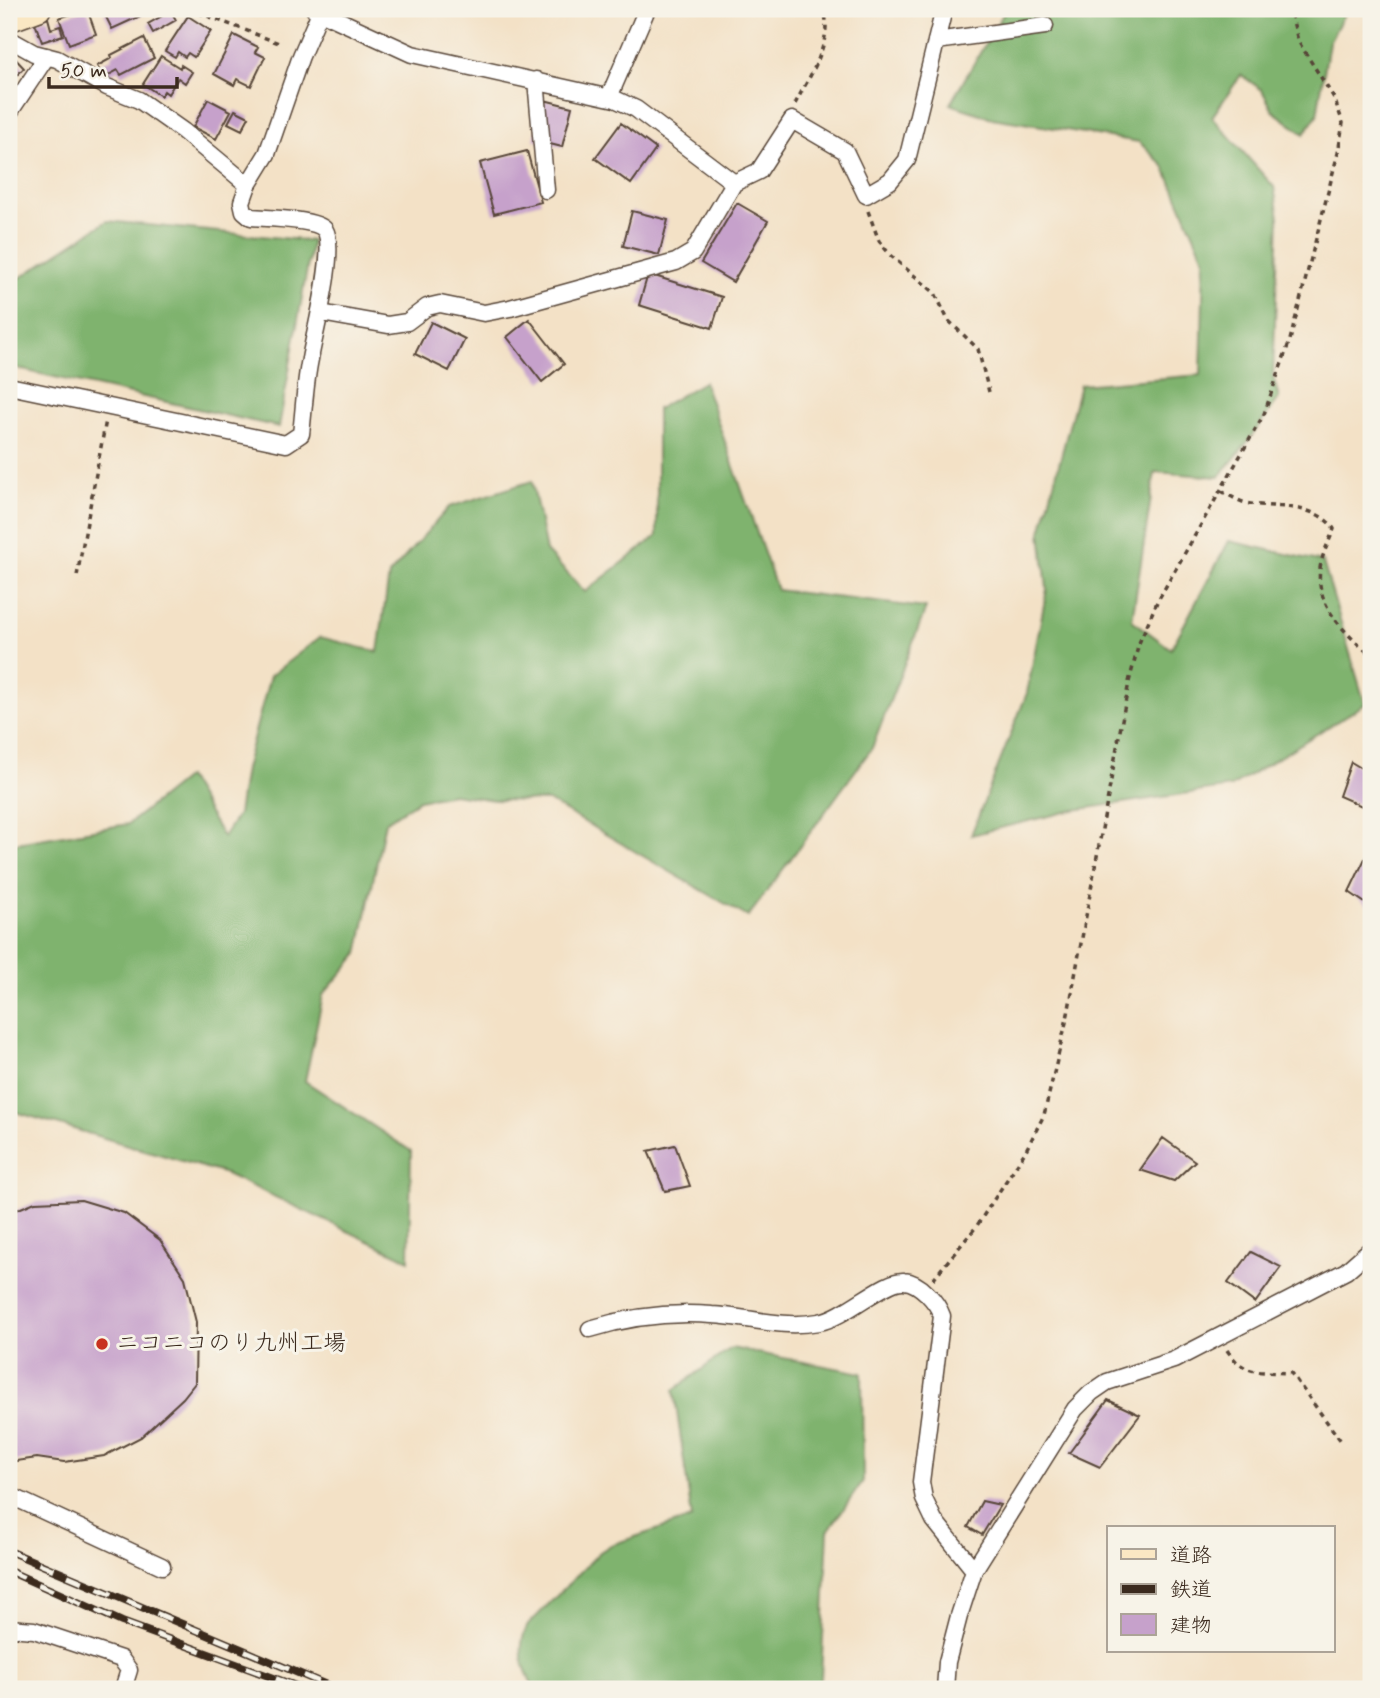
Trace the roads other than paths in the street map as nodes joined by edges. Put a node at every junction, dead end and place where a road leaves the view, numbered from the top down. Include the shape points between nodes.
1 (39, 9) edge
2 (647, 9) edge
3 (944, 9) edge
4 (317, 10) edge
5 (9, 20) edge
6 (1045, 26) dead end
7 (9, 39) edge
8 (936, 41) junction
9 (47, 56) junction
10 (536, 80) junction
11 (609, 97) junction
12 (9, 113) edge
13 (734, 183) junction
14 (248, 185) junction
15 (545, 190) dead end
16 (321, 313) junction
17 (9, 386) edge
18 (1371, 1249) edge
19 (590, 1329) dead end
20 (9, 1495) edge
21 (162, 1566) dead end
22 (974, 1570) junction
23 (9, 1628) edge
24 (123, 1689) edge
25 (945, 1689) edge

1 - 5 street
2 - 11 street
3 - 8 street
4 - 10 street via 412,54
4 - 14 street via 267,154
6 - 8 street
7 - 9 street
8 - 13 street via 907,160 890,181 866,195 845,152 792,120 759,171
9 - 12 street
9 - 14 street via 139,100
10 - 11 street
10 - 15 street
11 - 13 street via 636,109
13 - 16 street via 693,252 676,262 484,313 440,304 427,307 407,322 388,325
14 - 16 street via 242,202 251,217 316,223 325,230 328,244
16 - 17 street via 309,359 301,434 286,444
18 - 22 street via 1346,1271 1174,1360 1107,1382 1091,1392 1068,1420
19 - 22 street via 657,1316 711,1315 779,1325 822,1322 896,1281 908,1281 938,1306 942,1316 923,1456 924,1499 934,1520
20 - 21 street
22 - 25 street via 950,1651
23 - 24 street via 34,1630 121,1659 129,1670

